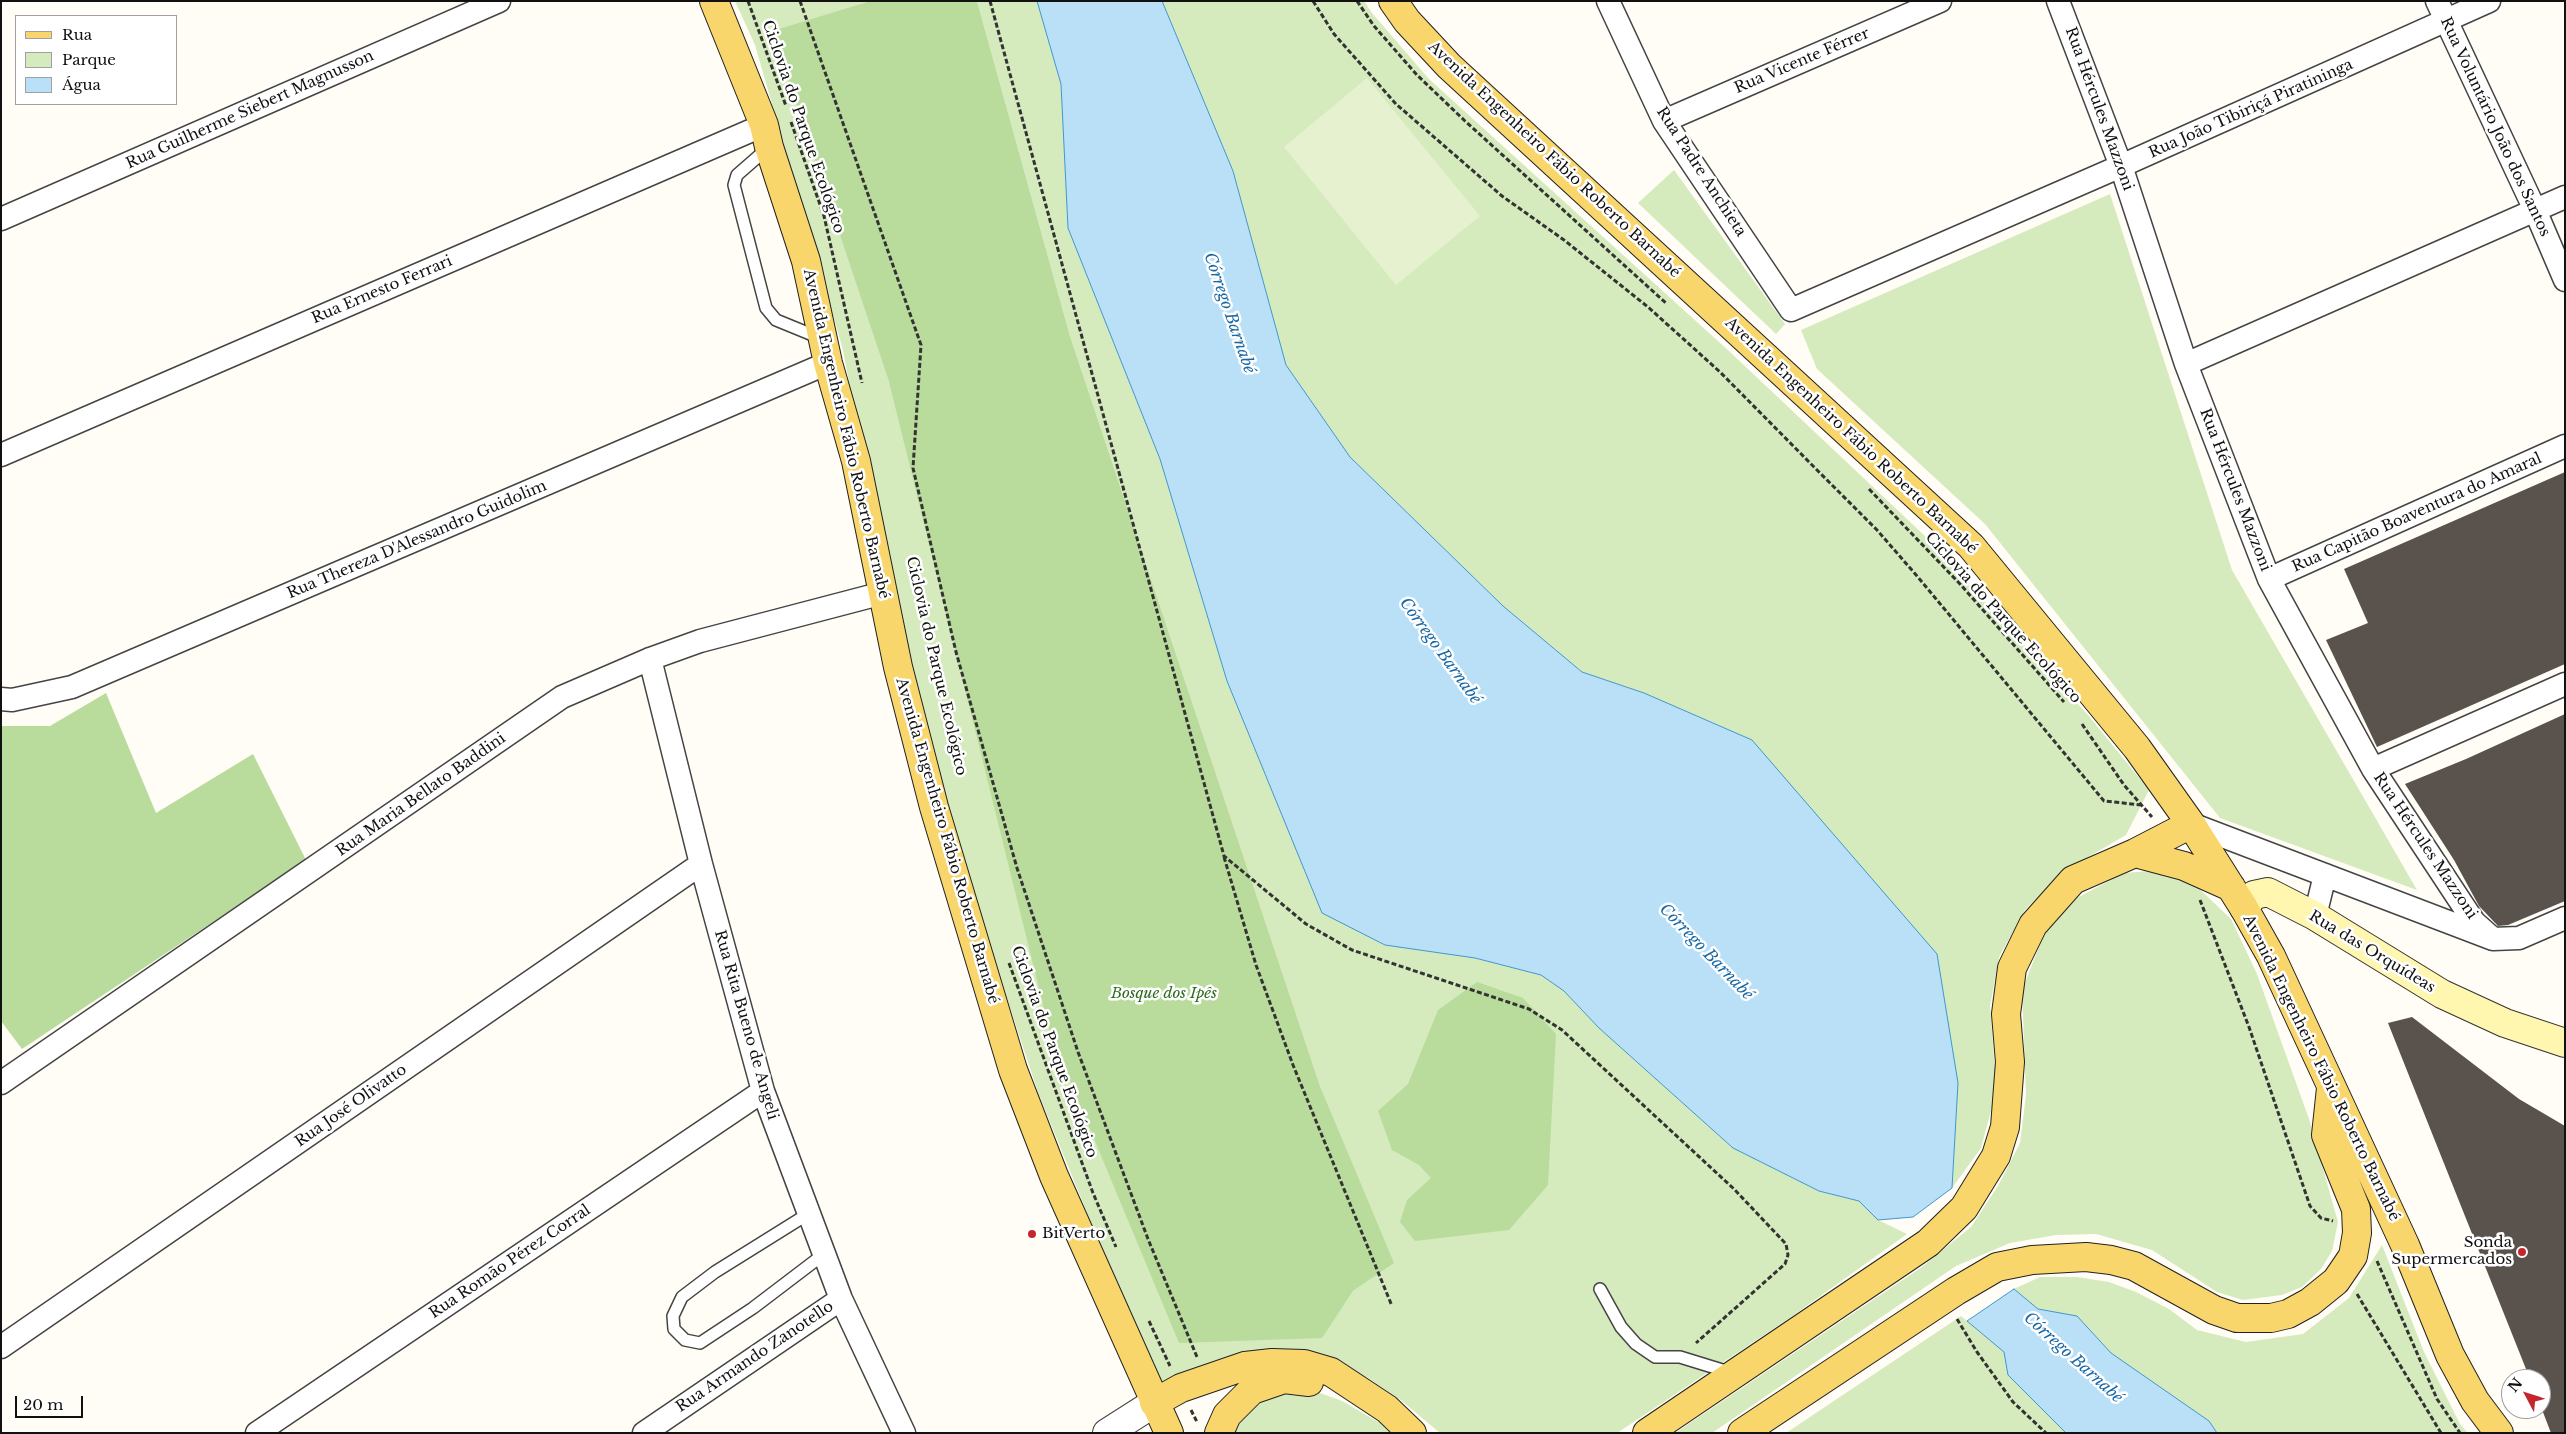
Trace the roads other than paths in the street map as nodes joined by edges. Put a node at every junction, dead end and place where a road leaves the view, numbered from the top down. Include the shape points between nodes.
1 (499, 1) edge
2 (714, 1) edge
3 (1393, 1) edge
4 (1608, 1) edge
5 (1940, 1) edge
6 (2058, 1) edge
7 (2489, 1) edge
8 (2441, 11) edge
9 (1664, 121) junction
10 (766, 136) junction
11 (2121, 166) junction
12 (2565, 197) edge
13 (2535, 210) junction
14 (1, 219) edge
15 (2565, 280) edge
16 (1791, 310) joint
17 (826, 351) junction
18 (2186, 364) junction
19 (2565, 446) edge
20 (1, 455) edge
21 (2269, 579) junction
22 (883, 593) junction
23 (650, 659) junction
24 (2565, 684) edge
25 (1, 698) edge
26 (2373, 769) junction
27 (2191, 824) junction
28 (2135, 853) junction
29 (701, 864) junction
30 (2325, 875) junction
31 (2238, 897) junction
32 (2315, 916) junction
33 (2565, 918) edge
34 (2493, 938) junction
35 (2565, 1043) edge
36 (1, 1083) edge
37 (2331, 1088) junction
38 (763, 1091) junction
39 (808, 1214) junction
40 (824, 1254) junction
41 (1600, 1289) dead end
42 (841, 1299) junction
43 (1, 1347) edge
44 (1736, 1374) junction
45 (1358, 1390) junction
46 (1154, 1403) junction
47 (257, 1433) edge
48 (644, 1433) edge
49 (904, 1433) edge
50 (1107, 1433) edge
51 (1169, 1433) edge
52 (1220, 1433) edge
53 (1412, 1433) edge
54 (1647, 1433) edge
55 (1742, 1433) edge
56 (2499, 1433) edge

1 - 14 street, Rua Guilherme Siebert Magnusson
2 - 10 main road, Avenida Engenheiro Fábio Roberto Barnabé
3 - 27 main road, Avenida Engenheiro Fábio Roberto Barnabé via 1449,66 1972,546 2137,748
4 - 9 street, Rua Padre Anchieta
5 - 9 street, Rua Vicente Férrer
6 - 11 street, Rua Hércules Mazzoni
7 - 8 street, Rua João Tibiriçá Piratininga
8 - 11 street, Rua João Tibiriçá Piratininga
8 - 13 street, Rua Voluntário João dos Santos
9 - 16 street, Rua Padre Anchieta
10 - 17 main road, Avenida Engenheiro Fábio Roberto Barnabé via 806,261
10 - 17 lane via 737,175 734,185 766,308 776,320
10 - 20 street, Rua Ernesto Ferrari
11 - 16 street, Rua João Tibiriçá Piratininga
11 - 18 street, Rua Hércules Mazzoni
12 - 13 street
13 - 15 street, Rua Voluntário João dos Santos
13 - 18 street
17 - 22 main road, Avenida Engenheiro Fábio Roberto Barnabé via 856,461
17 - 25 street, Rua Thereza D'Alessandro Guidolim via 72,687 12,700
18 - 21 street, Rua Hércules Mazzoni
19 - 21 street, Rua Capitão Boaventura do Amaral
21 - 26 street, Rua Hércules Mazzoni
22 - 23 street, Rua Maria Bellato Baddini via 700,641
22 - 46 main road, Avenida Engenheiro Fábio Roberto Barnabé via 898,667 934,806 1012,1070 1054,1176
23 - 29 street, Rua Rita Bueno de Angeli
23 - 36 street, Rua Maria Bellato Baddini via 562,697
24 - 26 street
26 - 34 street, Rua Hércules Mazzoni via 2474,922
27 - 28 main road
27 - 30 street
27 - 31 main road, Avenida Engenheiro Fábio Roberto Barnabé
28 - 31 main road via 2184,866
28 - 44 main road via 2073,880 2033,926 2012,968 2006,1014 2010,1062 2006,1127 1996,1156 1964,1208 1928,1243
29 - 38 street, Rua Rita Bueno de Angeli
29 - 43 street, Rua José Olivatto
30 - 32 street
30 - 34 street
31 - 32 main road, Rua das Orquídeas via 2268,892
31 - 37 main road, Avenida Engenheiro Fábio Roberto Barnabé via 2271,956
32 - 35 main road, Rua das Orquídeas via 2442,994 2504,1023
33 - 34 street via 2519,938
37 - 55 main road via 2326,1135 2356,1209 2357,1233 2347,1265 2336,1281 2310,1302 2288,1314 2270,1318 2237,1318 2214,1310 2134,1266 2111,1260 2060,1258 2014,1264 1997,1268 1956,1291
37 - 56 main road, Avenida Engenheiro Fábio Roberto Barnabé via 2405,1245 2450,1355 2475,1401
38 - 39 street, Rua Rita Bueno de Angeli
38 - 47 street, Rua Romão Pérez Corral
39 - 40 street, Rua Rita Bueno de Angeli
39 - 40 lane via 715,1272 682,1297 673,1316 674,1329 685,1340 700,1343
40 - 42 street, Rua Rita Bueno de Angeli
41 - 44 lane via 1621,1327 1636,1344 1655,1356 1680,1357
42 - 48 street, Rua Armando Zanotello
42 - 49 street, Rua Rita Bueno de Angeli
44 - 54 main road
45 - 46 main road via 1331,1372 1304,1364 1272,1363 1176,1379
45 - 52 main road via 1284,1379 1264,1384 1252,1390 1227,1415
45 - 53 main road via 1388,1409
46 - 50 street
46 - 51 main road, Avenida Engenheiro Fábio Roberto Barnabé

